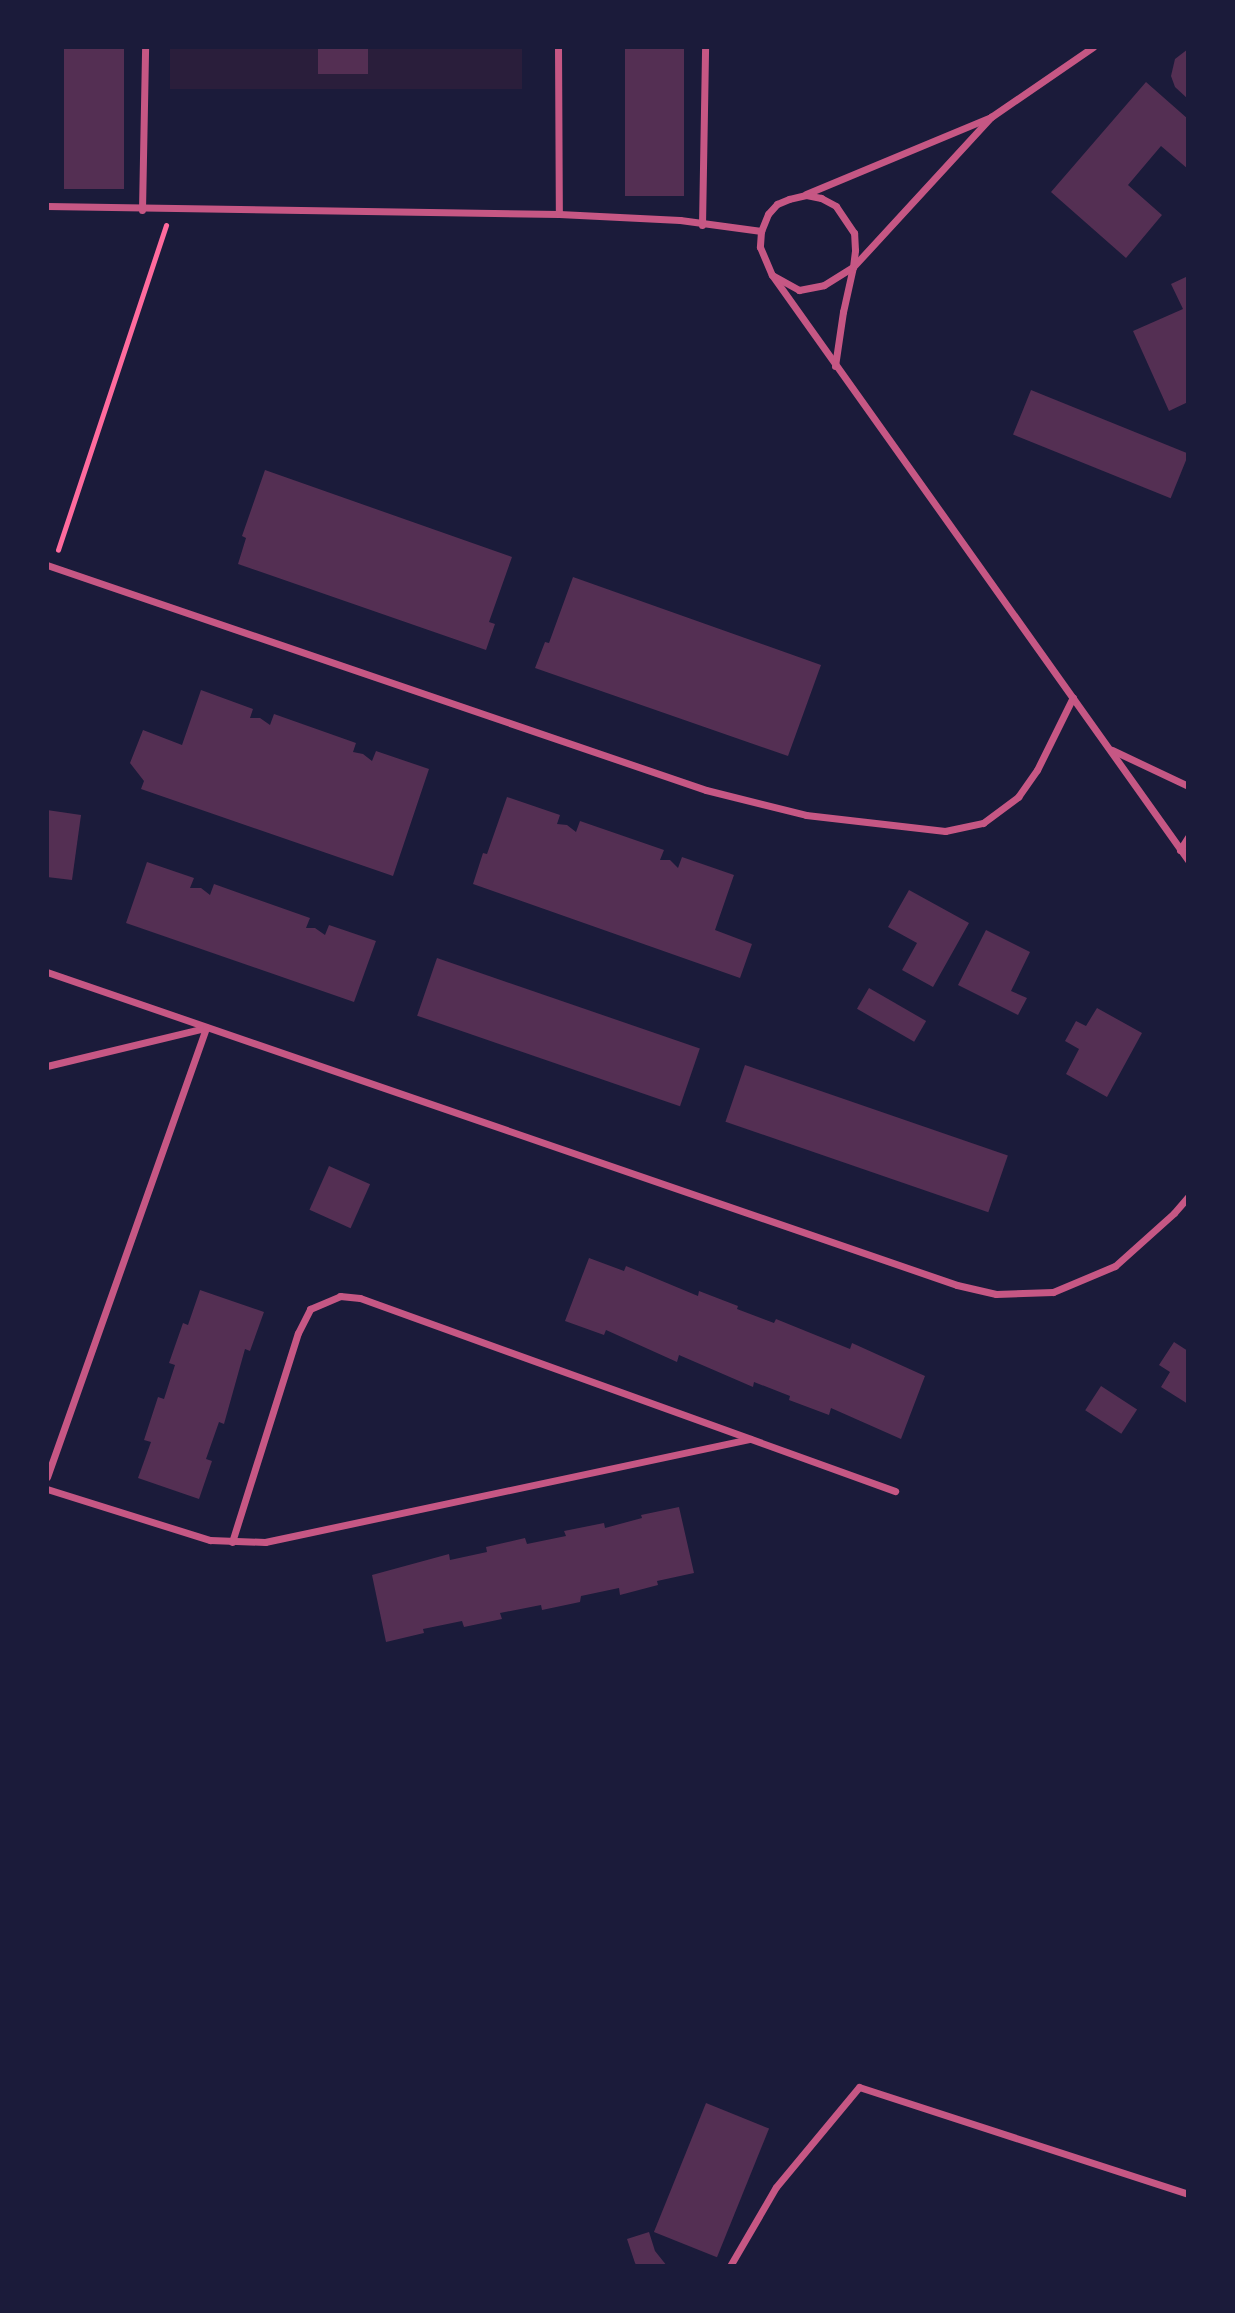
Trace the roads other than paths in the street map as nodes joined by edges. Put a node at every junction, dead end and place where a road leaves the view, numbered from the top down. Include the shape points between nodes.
1 (145, 47) edge
2 (558, 47) edge
3 (705, 47) edge
4 (1093, 47) edge
5 (991, 117) junction
6 (806, 195) junction
7 (47, 206) edge
8 (142, 210) junction
9 (559, 214) junction
10 (702, 225) junction
11 (761, 231) junction
12 (853, 267) junction
13 (772, 275) junction
14 (835, 366) junction
15 (47, 565) edge
16 (1073, 697) junction
17 (1110, 749) junction
18 (1188, 786) edge
19 (1188, 837) edge
20 (1184, 851) edge
21 (1188, 860) edge
22 (47, 972) edge
23 (206, 1027) junction
24 (47, 1066) edge
25 (1188, 1197) edge
26 (750, 1439) junction
27 (47, 1477) edge
28 (47, 1489) edge
29 (895, 1491) dead end
30 (232, 1542) junction
31 (1188, 2194) edge
32 (730, 2266) edge

1 - 8 street
2 - 9 street
3 - 10 street
4 - 5 street
5 - 6 street
5 - 12 street
6 - 11 street via 777,204
6 - 12 street via 836,206 847,218 854,233
7 - 8 street
8 - 9 street
9 - 10 street
10 - 11 street
11 - 13 street via 760,253
12 - 13 street via 836,280 808,290 784,284
12 - 14 street
13 - 14 street
14 - 16 street
15 - 16 street via 706,790 831,818 946,831 983,823 1018,797 1060,728
16 - 17 street
17 - 18 street
17 - 20 street
19 - 20 street
20 - 21 street
22 - 23 street
23 - 24 street
23 - 25 street via 946,1282 996,1294 1052,1292 1115,1265
23 - 27 street
26 - 29 street
26 - 30 street via 265,1542
26 - 30 street via 359,1298 340,1296 310,1309 298,1333
28 - 30 street via 178,1532
31 - 32 street via 859,2087 776,2187

